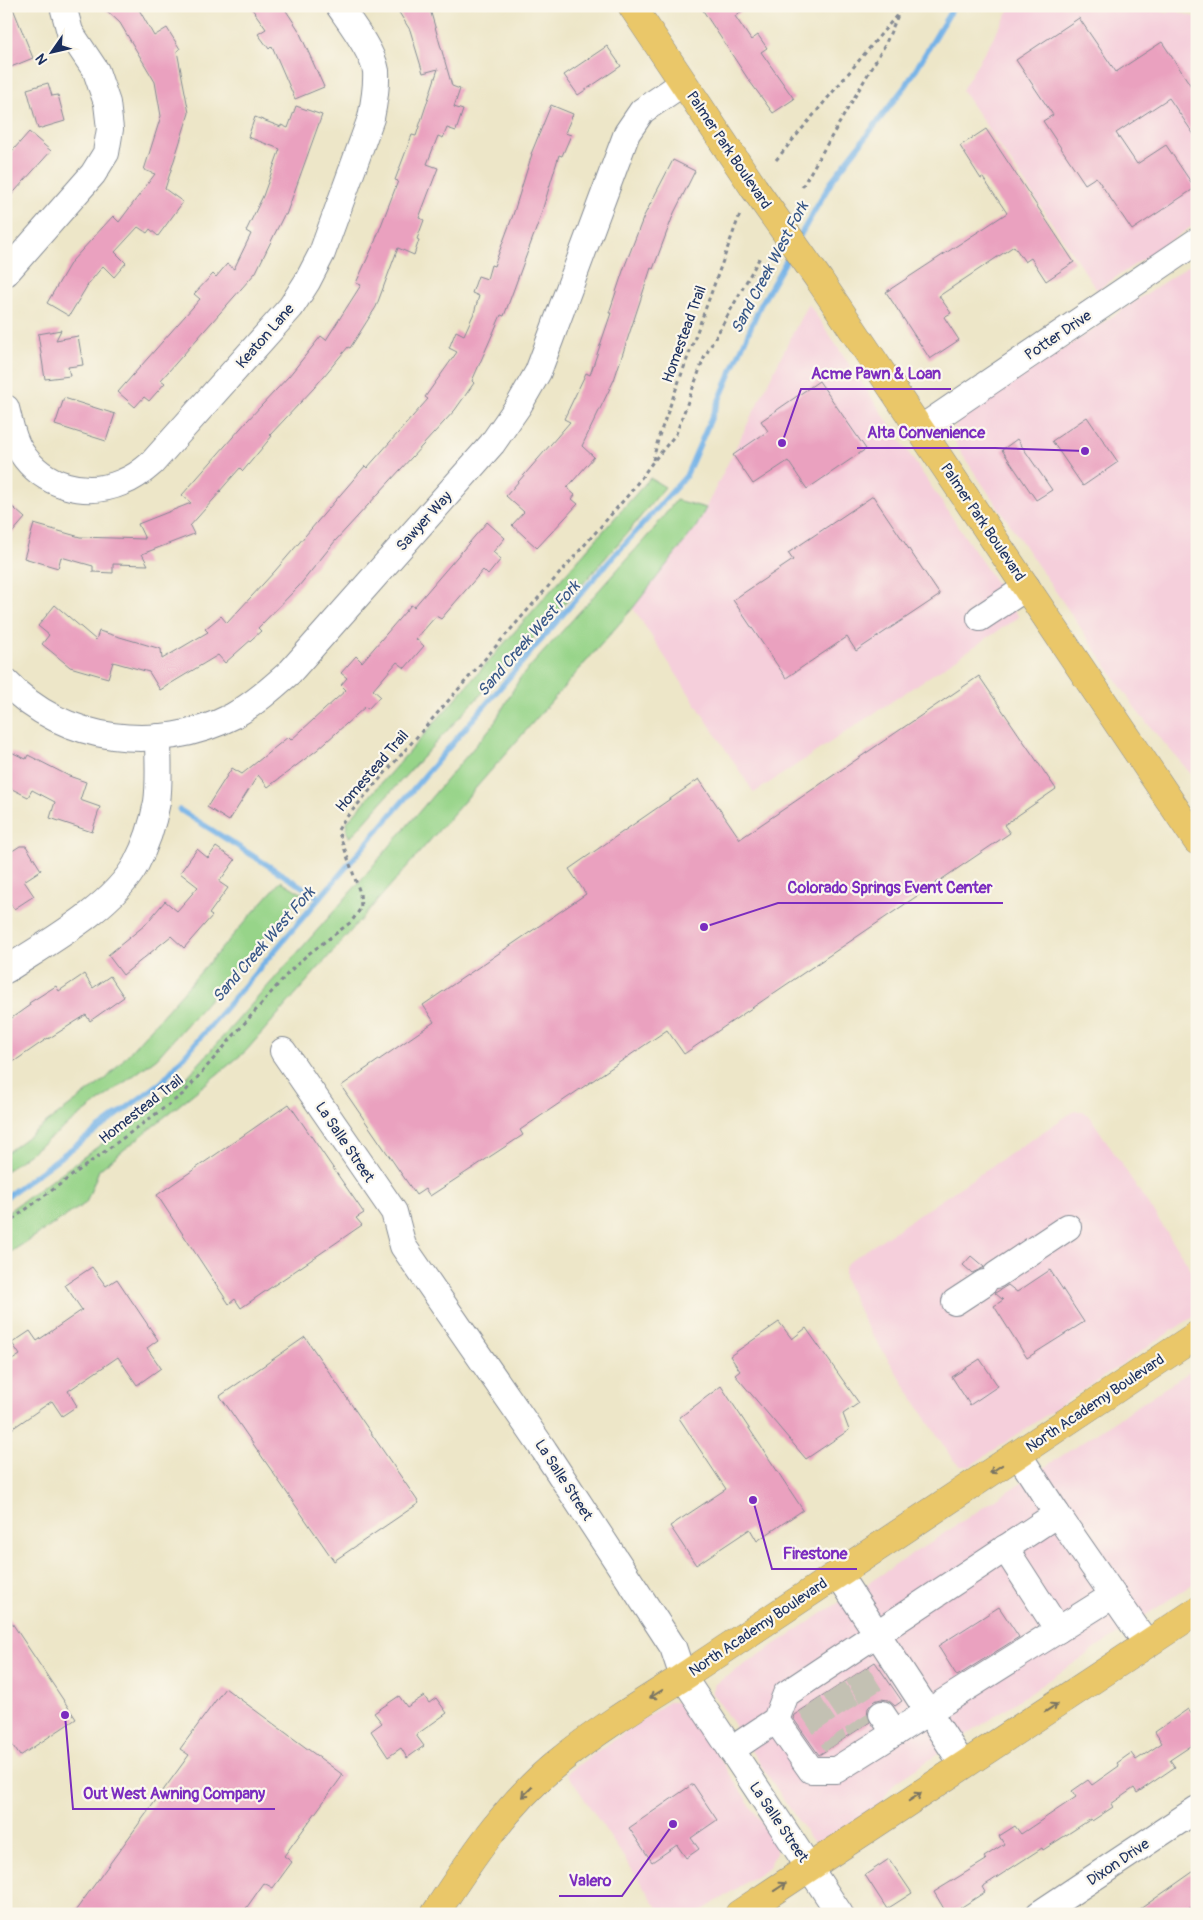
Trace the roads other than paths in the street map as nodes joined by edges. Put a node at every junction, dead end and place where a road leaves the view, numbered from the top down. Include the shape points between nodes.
1 (63, 6) edge
2 (339, 6) edge
3 (632, 6) edge
4 (683, 83) junction
5 (1197, 241) edge
6 (6, 273) edge
7 (6, 408) edge
8 (920, 429) junction
9 (1026, 587) junction
10 (980, 618) dead end
11 (6, 682) edge
12 (158, 737) junction
13 (1197, 841) edge
14 (6, 970) edge
15 (283, 1051) dead end
16 (1068, 1227) dead end
17 (955, 1302) dead end
18 (1197, 1335) edge
19 (1018, 1454) junction
20 (1056, 1514) junction
21 (1005, 1548) junction
22 (838, 1574) junction
23 (1112, 1596) junction
24 (1197, 1611) edge
25 (1058, 1630) junction
26 (878, 1633) junction
27 (1147, 1644) junction
28 (683, 1677) junction
29 (928, 1712) junction
30 (776, 1720) junction
31 (731, 1750) junction
32 (963, 1765) junction
33 (1197, 1810) edge
34 (809, 1867) junction
35 (435, 1914) edge
36 (739, 1914) edge
37 (840, 1914) edge
38 (1039, 1914) edge

1 - 6 street via 70,32 96,71 107,103 110,130 106,153 93,174
2 - 7 street, Keaton Lane via 362,40 376,69 376,96 322,253 291,307 152,463 123,482 89,489 57,483 41,475 20,451
3 - 4 main road, Palmer Park Boulevard
4 - 8 main road, Palmer Park Boulevard, bridge
4 - 12 street, Sawyer Way via 642,111 627,133 538,372 492,444 290,672 232,716 198,729
5 - 8 street, Potter Drive
8 - 9 main road, Palmer Park Boulevard
9 - 10 street
9 - 13 main road, Palmer Park Boulevard
11 - 12 street, Sawyer Way via 47,715 80,730 114,737
12 - 14 street via 157,800 150,832 136,865 95,911
15 - 28 street, La Salle Street via 394,1212 403,1246 544,1450 654,1618 673,1648
16 - 17 street
18 - 19 main road, North Academy Boulevard
19 - 20 street
19 -> 22 main road, North Academy Boulevard
20 - 21 street
20 - 23 street
21 - 25 street
21 - 26 street
22 - 26 street
22 - 28 main road, North Academy Boulevard
23 - 25 street
23 - 27 street
24 - 27 main road
25 - 29 street
26 - 29 street
26 - 30 street via 851,1664 828,1680 804,1695 786,1694
32 -> 27 main road
28 - 31 street, La Salle Street
28 -> 35 main road, North Academy Boulevard via 556,1763 516,1802
29 - 30 street via 889,1723 842,1753 836,1770 811,1770
29 - 32 street
30 - 31 street
31 - 34 street, La Salle Street
34 -> 32 main road
33 - 38 street, Dixon Drive
36 -> 34 main road
34 - 37 street, La Salle Street

